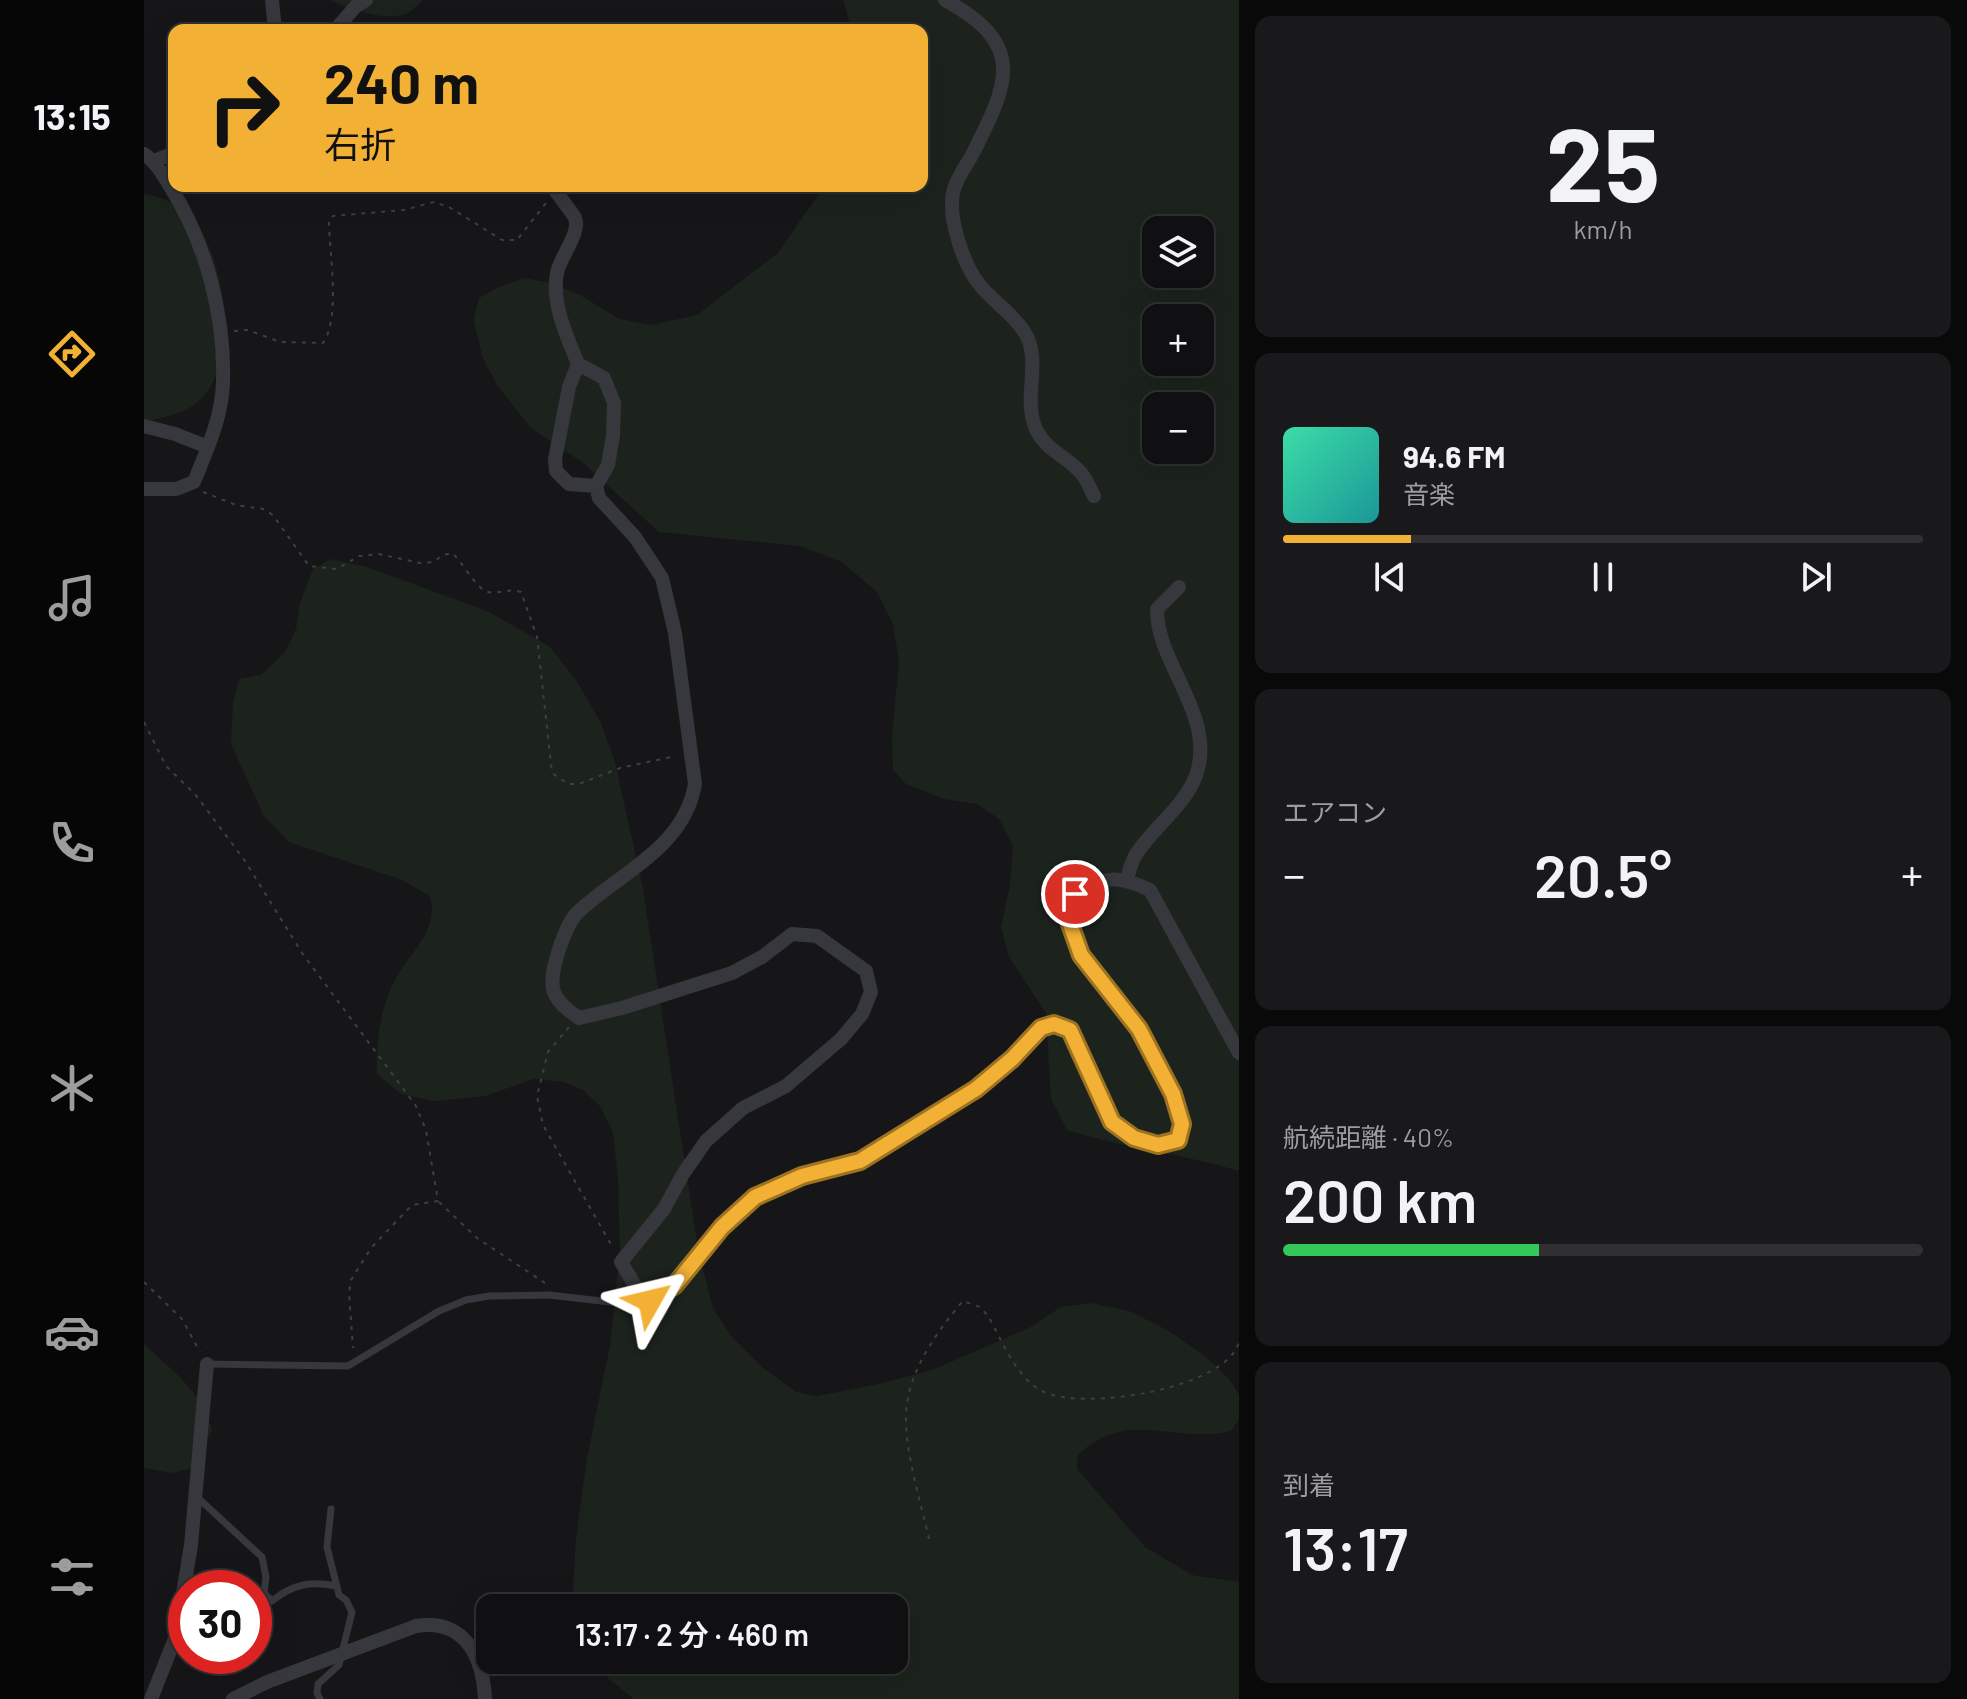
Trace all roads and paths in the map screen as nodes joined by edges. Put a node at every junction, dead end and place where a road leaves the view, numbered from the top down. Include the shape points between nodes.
1 (272, 0) edge
2 (366, 0) edge
3 (945, 0) edge
4 (274, 24) edge
5 (340, 24) edge
6 (149, 158) edge
7 (168, 186) edge
8 (172, 192) edge
9 (551, 192) edge
10 (557, 192) edge
11 (221, 333) junction
12 (578, 364) junction
13 (144, 426) edge
14 (208, 447) junction
15 (194, 482) junction
16 (596, 486) junction
17 (144, 489) edge
18 (1094, 496) dead end
19 (1179, 587) dead end
20 (144, 722) edge
21 (691, 753) junction
22 (1127, 879) junction
23 (579, 1018) junction
24 (1239, 1053) edge
25 (438, 1201) junction
26 (621, 1262) junction
27 (144, 1282) edge
28 (566, 1297) junction
29 (650, 1301) junction
30 (1239, 1342) edge
31 (353, 1363) junction
32 (207, 1364) junction
33 (195, 1496) junction
34 (331, 1509) dead end
35 (929, 1539) dead end
36 (336, 1586) junction
37 (340, 1655) junction
38 (151, 1699) edge
39 (233, 1699) edge
40 (320, 1699) edge
41 (485, 1699) edge

1 - 4 street
2 - 5 street
3 - 18 street via 989,32 1000,46 1004,72 994,111 953,192 962,250 980,285 1026,335 1033,359 1029,400 1038,433 1081,474
6 - 7 street
8 - 11 street via 199,239
9 - 11 path via 517,240 510,241 434,202 333,216 329,250 334,307 323,343 280,342 248,330
10 - 12 street via 576,219 576,231 556,275 557,303
11 - 14 street via 223,383 218,423
12 - 16 street via 604,378 614,403 608,465
12 - 16 street via 569,387 556,471 569,484
13 - 14 street
14 - 15 street
15 - 17 street via 176,489
15 - 21 path via 203,492 273,515 309,566 337,569 359,556 379,554 433,562 452,553 481,590 521,592 537,637 552,773 560,781 579,784 620,768
16 - 21 street via 599,498 635,537 662,578
19 - 22 street via 1157,609 1156,625 1187,693 1200,761 1186,793 1135,856
20 - 25 path via 166,766 195,794 245,861 302,953 416,1106 426,1130
21 - 23 street via 695,784 680,824 649,859 576,914 566,934 554,965 552,990
22 - 24 street via 1150,890
22 - 29 street via 1096,882 1075,894 1070,924 1081,955 1139,1029 1173,1094 1182,1124 1178,1140 1158,1145 1134,1138 1112,1122 1070,1030 1054,1024 1041,1028 976,1089 860,1161 802,1176 755,1197 722,1227 675,1285
23 - 26 path via 548,1052 537,1096 543,1125
23 - 26 street via 732,973 792,934 817,936 846,955 866,971 871,992 862,1014 841,1039 786,1086 743,1108 706,1141 664,1209
25 - 28 path via 477,1238
25 - 31 path via 412,1205 371,1248 351,1280
26 - 29 street
27 - 32 path via 182,1319
28 - 29 lane via 636,1305
28 - 31 lane via 466,1300
30 - 35 path via 1226,1363 1200,1377 1132,1397 1079,1400 1050,1395 1025,1378 988,1316 963,1301 915,1375 906,1405 907,1439
31 - 32 lane
32 - 33 street
33 - 36 lane via 262,1557 264,1593 272,1601 295,1587 317,1582
33 - 38 street via 176,1636
34 - 36 lane via 327,1547
36 - 37 lane via 352,1612
37 - 39 street
37 - 40 lane via 339,1665 318,1684
37 - 41 street via 434,1623 466,1640 478,1658

